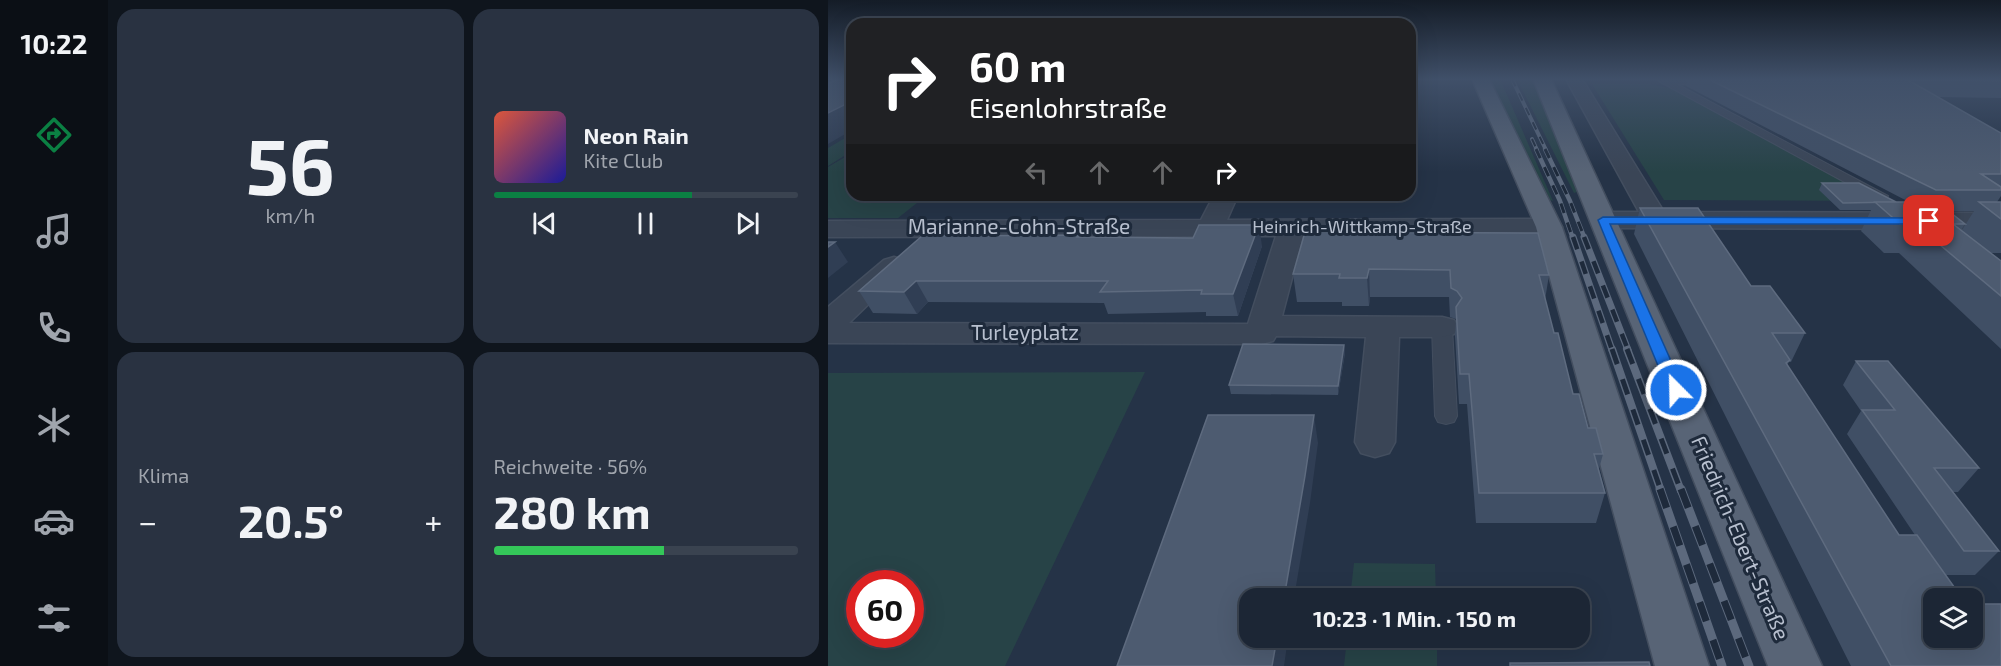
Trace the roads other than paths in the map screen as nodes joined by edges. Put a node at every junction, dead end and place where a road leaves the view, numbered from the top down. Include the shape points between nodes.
1 (1494, 110) edge
2 (1555, 110) edge
3 (1592, 110) edge
4 (1719, 110) edge
5 (1223, 201) edge
6 (1603, 220) junction
7 (1656, 220) junction
8 (1929, 221) junction
9 (2001, 221) edge
10 (1292, 226) junction
11 (937, 227) junction
12 (1210, 227) junction
13 (1549, 227) junction
14 (828, 229) edge
15 (1956, 243) edge
16 (828, 324) edge
17 (1263, 326) junction
18 (1383, 327) junction
19 (1442, 327) joint
20 (828, 333) edge
21 (1446, 416) dead end
22 (1375, 442) dead end
23 (1682, 666) edge
24 (1795, 666) edge

1 - 13 main road
2 - 6 main road, Friedrich-Ebert-Straße
3 - 7 street
4 - 8 lane
5 - 12 street
6 - 7 street
6 - 24 main road, Friedrich-Ebert-Straße
7 - 8 street
8 - 9 street
8 - 15 street
10 - 12 street, Heinrich-Wittkamp-Straße
10 - 13 street, Heinrich-Wittkamp-Straße
10 - 17 street
11 - 12 street, Marianne-Cohn-Straße
11 - 14 street, Marianne-Cohn-Straße
11 - 16 street
13 - 23 main road
17 - 18 street
17 - 20 street, Turleyplatz via 1261,334
18 - 19 street
18 - 22 street
19 - 21 lane

